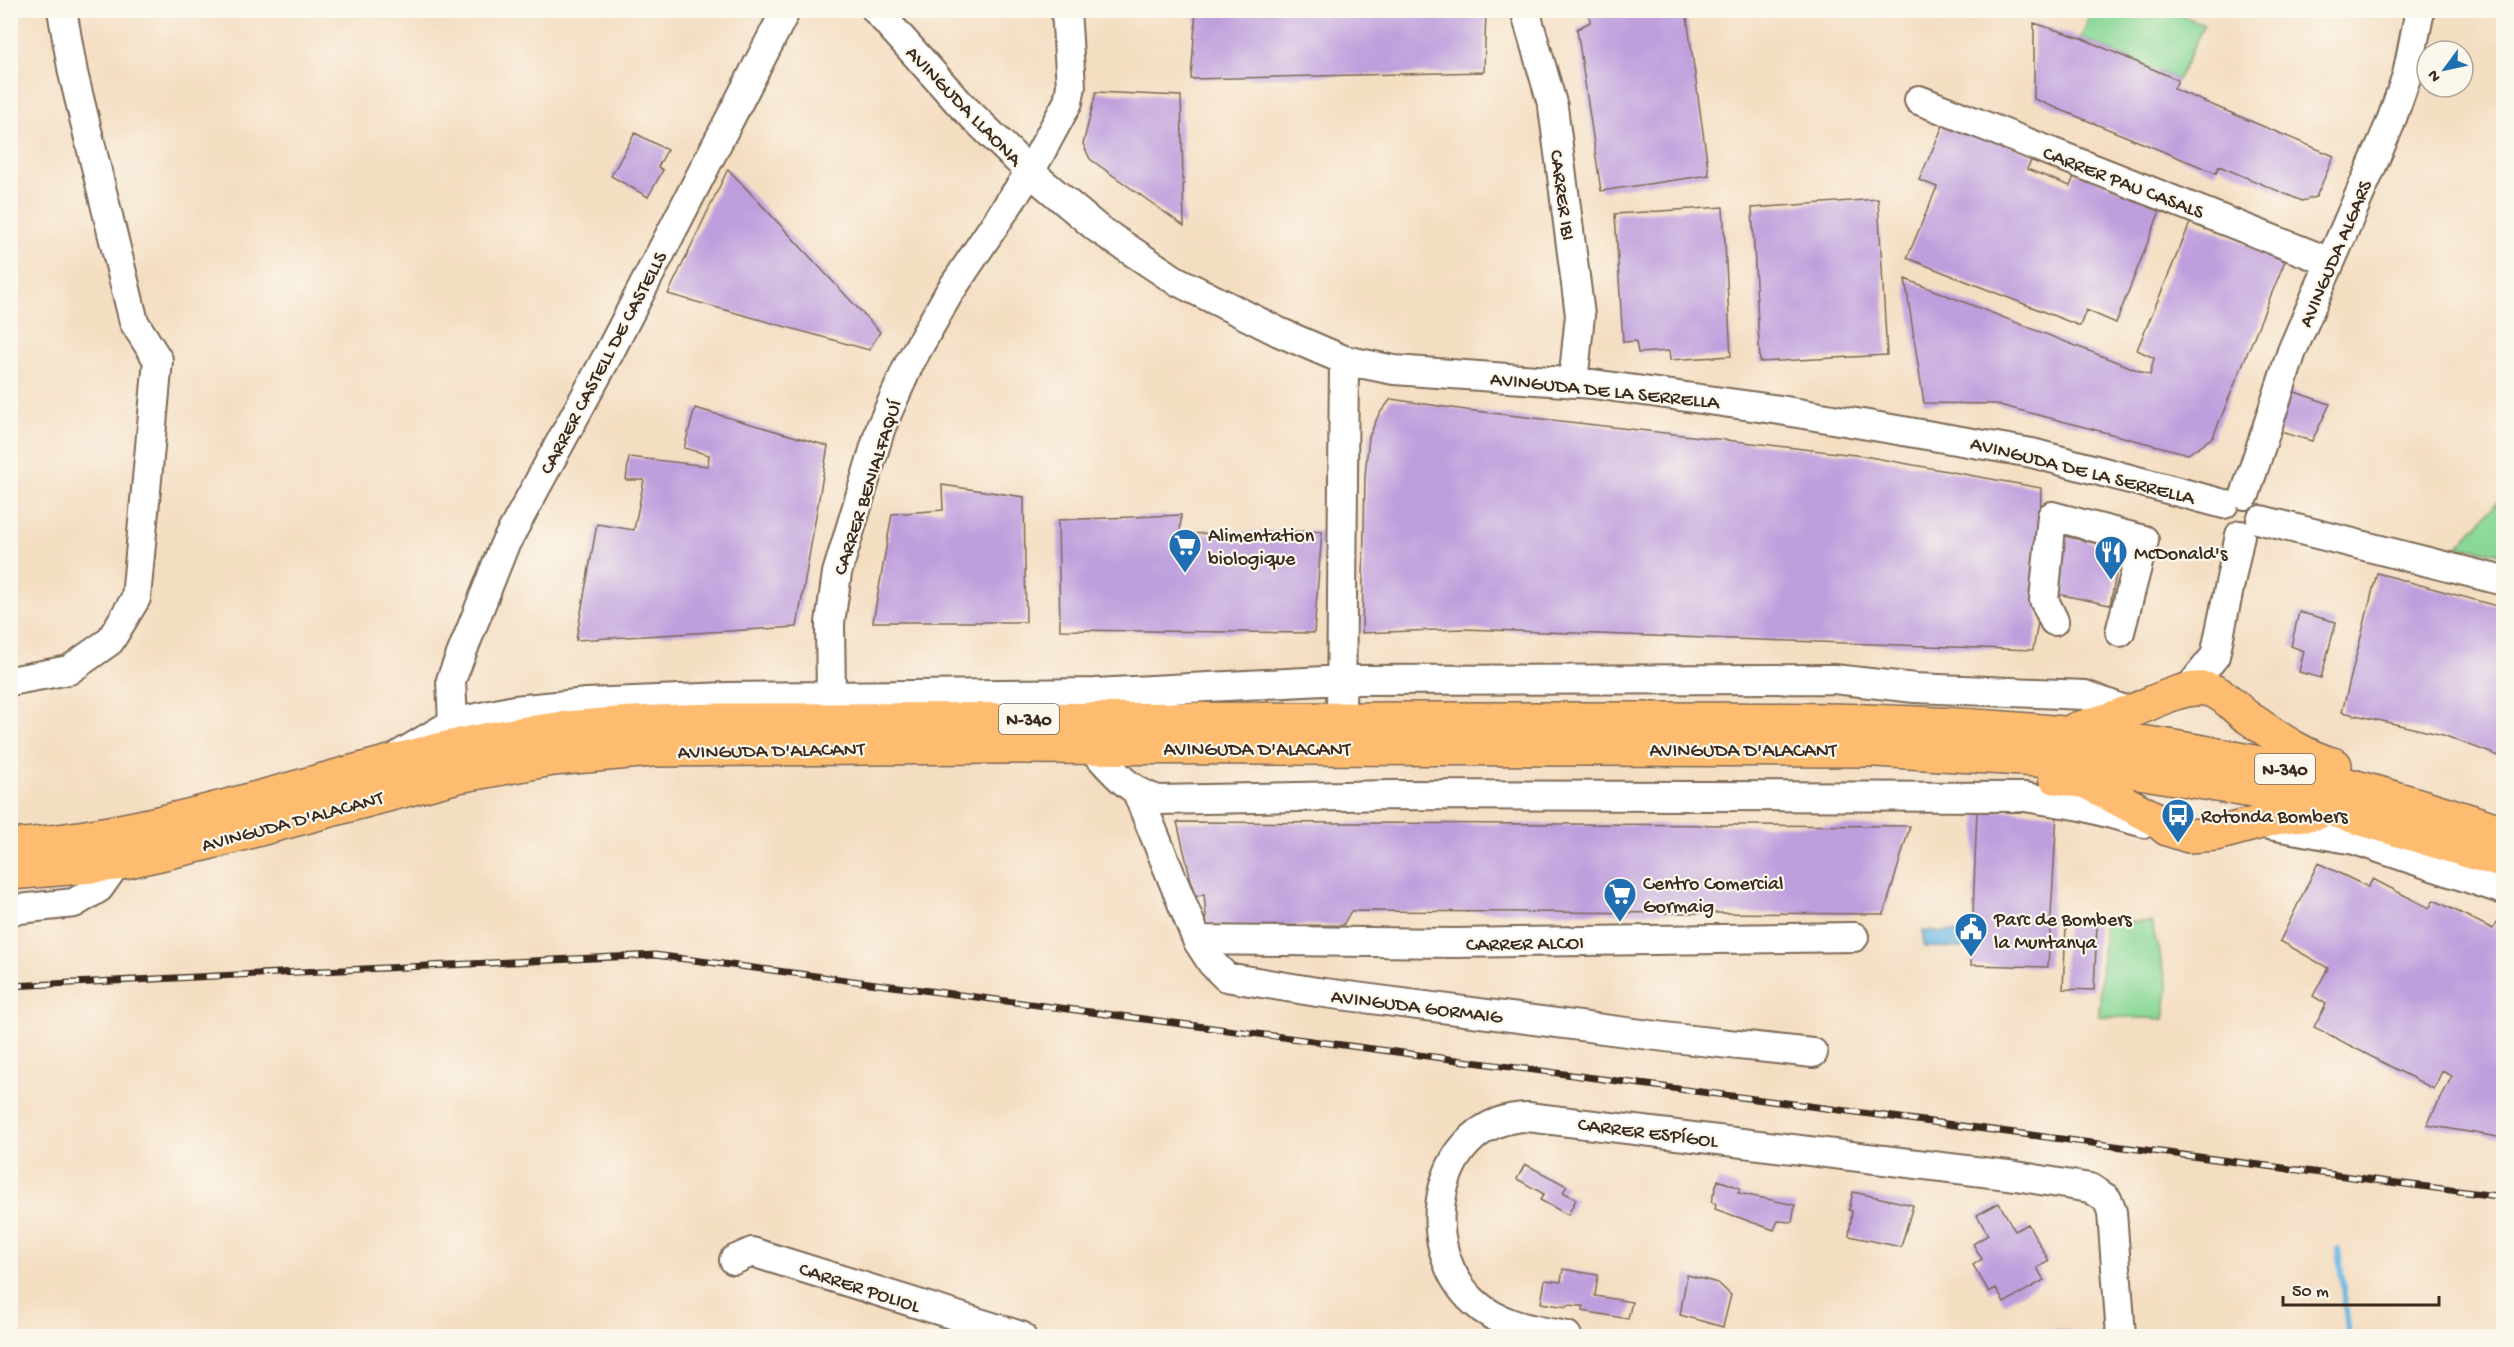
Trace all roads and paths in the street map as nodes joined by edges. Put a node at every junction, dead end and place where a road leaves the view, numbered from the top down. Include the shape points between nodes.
1 (62, 10) edge
2 (786, 10) edge
3 (876, 10) edge
4 (1066, 10) edge
5 (1525, 10) edge
6 (2420, 10) edge
7 (1919, 100) dead end
8 (1030, 172) junction
9 (2330, 262) junction
10 (1344, 360) junction
11 (1574, 383) junction
12 (2234, 499) junction
13 (2251, 527) junction
14 (2504, 580) edge
15 (2054, 621) dead end
16 (2120, 632) dead end
17 (2216, 656) junction
18 (1341, 680) junction
19 (10, 681) edge
20 (1915, 688) junction
21 (2180, 693) junction
22 (831, 696) junction
23 (2238, 709) junction
24 (2130, 712) junction
25 (1341, 719) junction
26 (453, 723) junction
27 (2008, 728) junction
28 (2062, 733) junction
29 (1093, 749) junction
30 (1960, 754) junction
31 (2146, 758) junction
32 (382, 765) junction
33 (2244, 774) junction
34 (1137, 792) junction
35 (2339, 812) junction
36 (2259, 823) junction
37 (2161, 824) junction
38 (2504, 830) edge
39 (2216, 834) junction
40 (10, 846) edge
41 (2504, 862) edge
42 (116, 864) junction
43 (10, 873) edge
44 (2504, 890) edge
45 (10, 910) edge
46 (1854, 937) dead end
47 (1197, 940) junction
48 (1813, 1053) dead end
49 (734, 1260) dead end
50 (1021, 1336) edge
51 (1567, 1336) edge
52 (2121, 1336) edge

1 - 19 street via 73,73 134,322 158,360 136,598 110,641 69,670
2 - 26 street, CARRER CASTELL DE CASTELLS via 609,353 504,546 452,680
3 - 8 street, AVINGUDA LLAONA via 960,104
4 - 8 street, CARRER BENIALFAQUÍ via 1071,86 1068,102
5 - 11 street, CARRER IBI via 1553,107 1580,315
6 - 9 street, AVINGUDA ALGARS via 2407,75 2390,124
7 - 9 street, CARRER PAU CASALS
8 - 10 street, AVINGUDA DE LA SERRELLA via 1097,228 1175,279
8 - 22 street, CARRER BENIALFAQUÍ via 949,293 909,364 881,427 837,573 830,624
9 - 12 street, AVINGUDA ALGARS
10 - 11 street, AVINGUDA DE LA SERRELLA via 1394,370
10 - 18 street
11 - 12 street, AVINGUDA DE LA SERRELLA via 1780,410 2032,453
12 - 13 street via 2221,517 2224,524 2234,533
13 - 14 street
13 - 17 street
15 - 16 street via 2043,600 2052,516 2144,540
17 - 21 street
17 - 23 street
18 - 20 street via 1834,680
18 - 22 street via 1095,693
18 - 25 street
20 - 24 street via 2085,695
20 - 27 street
21 - 23 main road via 2204,689
21 - 24 main road
21 - 31 main road via 2160,705 2155,714
22 - 26 street via 587,703 515,710
23 - 33 main road via 2250,745
23 - 38 main road via 2317,760 2440,793
24 - 28 main road
25 - 27 main road, AVINGUDA D'ALACANT / N-340 via 1887,722
25 - 32 main road, AVINGUDA D'ALACANT / N-340 via 624,723 490,739
26 - 32 street
27 - 28 main road, AVINGUDA D'ALACANT / N-340
28 - 31 main road, AVINGUDA D'ALACANT / N-340
29 - 30 main road, AVINGUDA D'ALACANT / N-340 via 1783,749
29 - 34 street
29 - 42 main road, AVINGUDA D'ALACANT / N-340 via 731,748 553,759 435,782
30 - 31 main road, AVINGUDA D'ALACANT / N-340 via 2085,763
30 - 37 main road via 2014,773 2086,782
31 - 33 main road, AVINGUDA D'ALACANT / N-340
31 - 37 main road via 2144,805
32 - 40 main road, AVINGUDA D'ALACANT / N-340 via 152,825 82,839
33 - 35 main road, AVINGUDA D'ALACANT / N-340
33 - 38 main road, AVINGUDA D'ALACANT / N-340 via 2365,788
33 - 39 main road via 2234,813
34 - 37 street via 1168,800 1391,795 2025,797
34 - 47 street, AVINGUDA GORMAIG
35 - 36 main road via 2283,816
35 - 41 main road, AVINGUDA D'ALACANT / N-340
36 - 39 main road
36 - 44 street via 2355,840
37 - 39 main road via 2189,836
42 - 43 main road, AVINGUDA D'ALACANT / N-340
42 - 45 street via 99,888 74,903
46 - 47 street, CARRER ALCOI via 1455,943
47 - 48 street, AVINGUDA GORMAIG via 1226,976 1317,992
49 - 50 street, CARRER POLIOL via 752,1252
51 - 52 street, CARRER ESPÍGOL via 1511,1324 1486,1312 1456,1281 1445,1255 1438,1224 1444,1182 1471,1142 1501,1121 1528,1117 2090,1188 2107,1199 2115,1229

